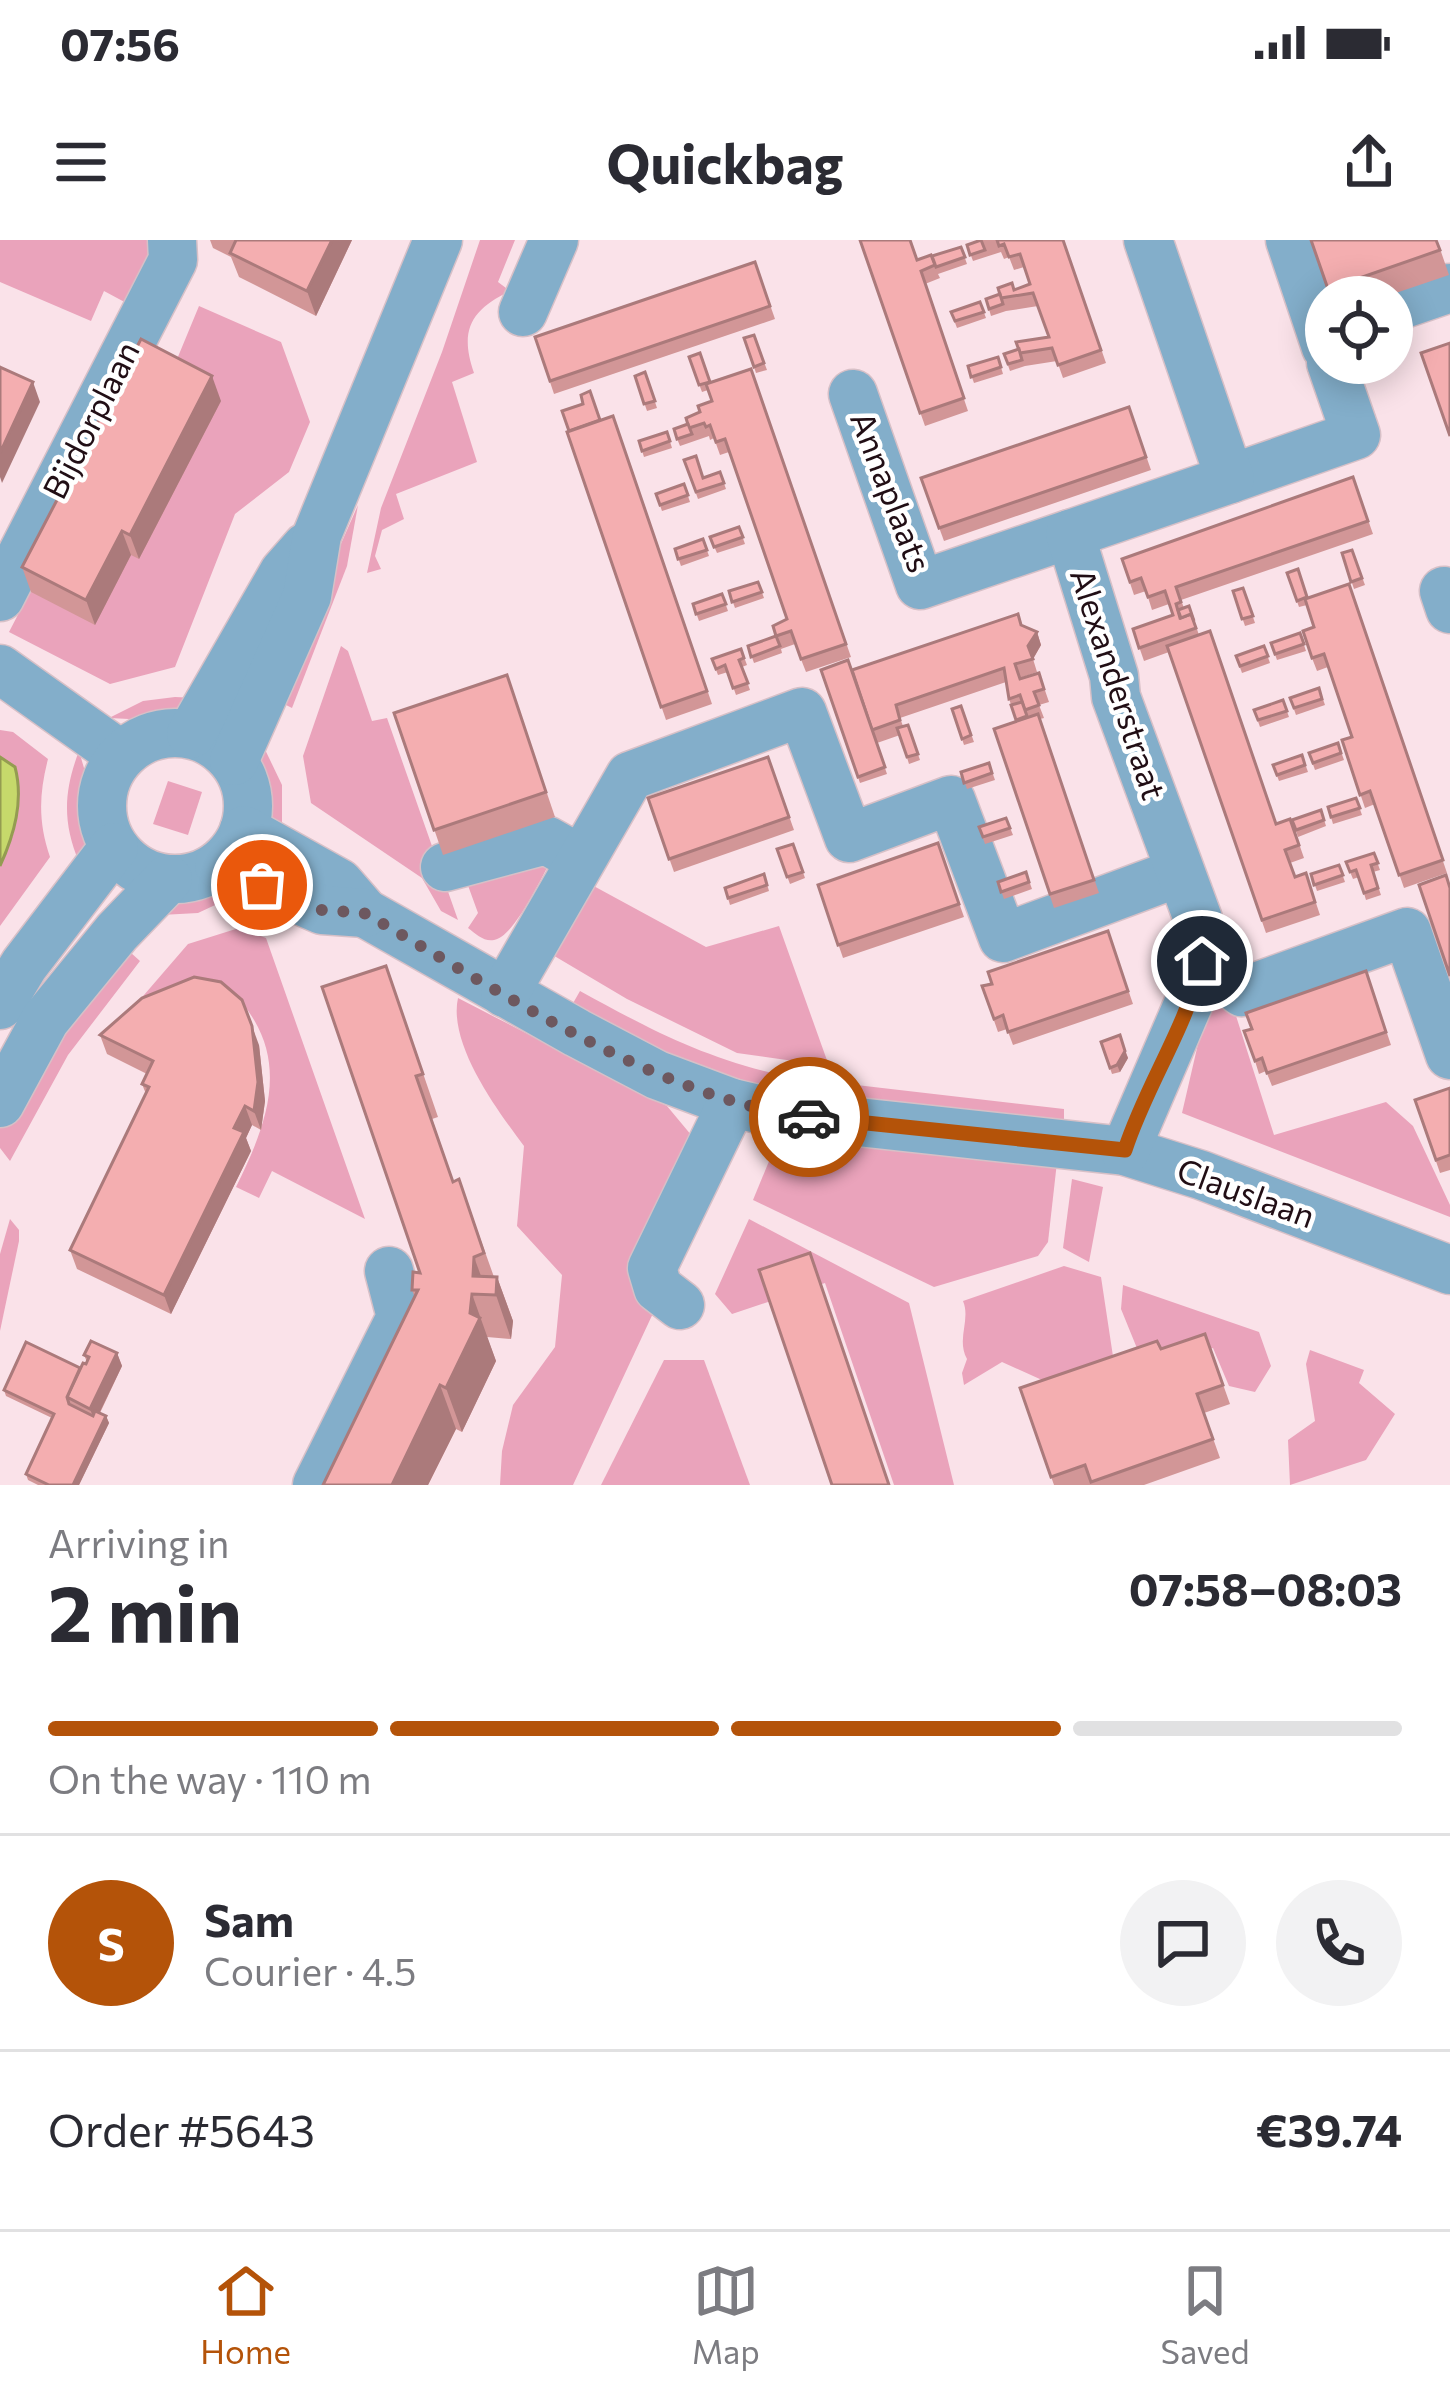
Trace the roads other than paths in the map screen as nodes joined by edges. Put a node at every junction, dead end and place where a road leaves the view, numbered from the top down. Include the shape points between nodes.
1 (172, 240) edge
2 (438, 240) edge
3 (554, 240) edge
4 (1148, 240) edge
5 (1290, 240) edge
6 (1305, 283) edge
7 (1450, 288) edge
8 (1413, 301) edge
9 (524, 312) dead end
10 (1339, 384) edge
11 (853, 394) dead end
12 (1230, 479) junction
13 (1070, 534) junction
14 (317, 535) junction
15 (0, 597) edge
16 (0, 669) edge
17 (191, 734) junction
18 (121, 754) junction
19 (233, 761) junction
20 (114, 847) junction
21 (232, 847) junction
22 (580, 859) junction
23 (445, 868) dead end
24 (1180, 872) junction
25 (168, 879) junction
26 (1202, 961) junction
27 (506, 993) junction
28 (0, 1005) edge
29 (1450, 1055) edge
30 (732, 1102) junction
31 (0, 1103) edge
32 (1125, 1150) junction
33 (1450, 1270) edge
34 (389, 1271) dead end
35 (680, 1305) dead end
36 (317, 1485) edge

1 - 15 street, Bijdorplaan via 173,260
2 - 14 street
3 - 9 street
4 - 12 street
5 - 6 street
7 - 8 street
10 - 12 street via 1356,435
11 - 13 street, Annaplaats via 920,585
12 - 13 street, Alexanderstraat
13 - 24 street, Alexanderstraat via 1116,697
14 - 17 street via 284,572
14 - 19 street via 307,596
16 - 18 street
17 - 18 street via 154,736
17 - 19 street
18 - 20 street via 101,800
19 - 21 street via 248,801
20 - 25 street via 138,869
20 - 28 street
21 - 25 street via 195,877
21 - 27 street, Clauslaan via 339,883 364,913
22 - 23 street via 546,840
22 - 24 street via 630,776 802,712 849,838 951,800 1003,938
22 - 27 street
24 - 26 street, Alexanderstraat via 1198,919
25 - 31 street via 45,1020
26 - 29 street via 1242,992 1407,932
26 - 32 street via 1183,1024
27 - 30 street, Clauslaan via 657,1075
30 - 32 street, Clauslaan
30 - 35 street via 652,1268 658,1288
32 - 33 street, Clauslaan
34 - 36 street via 401,1317

